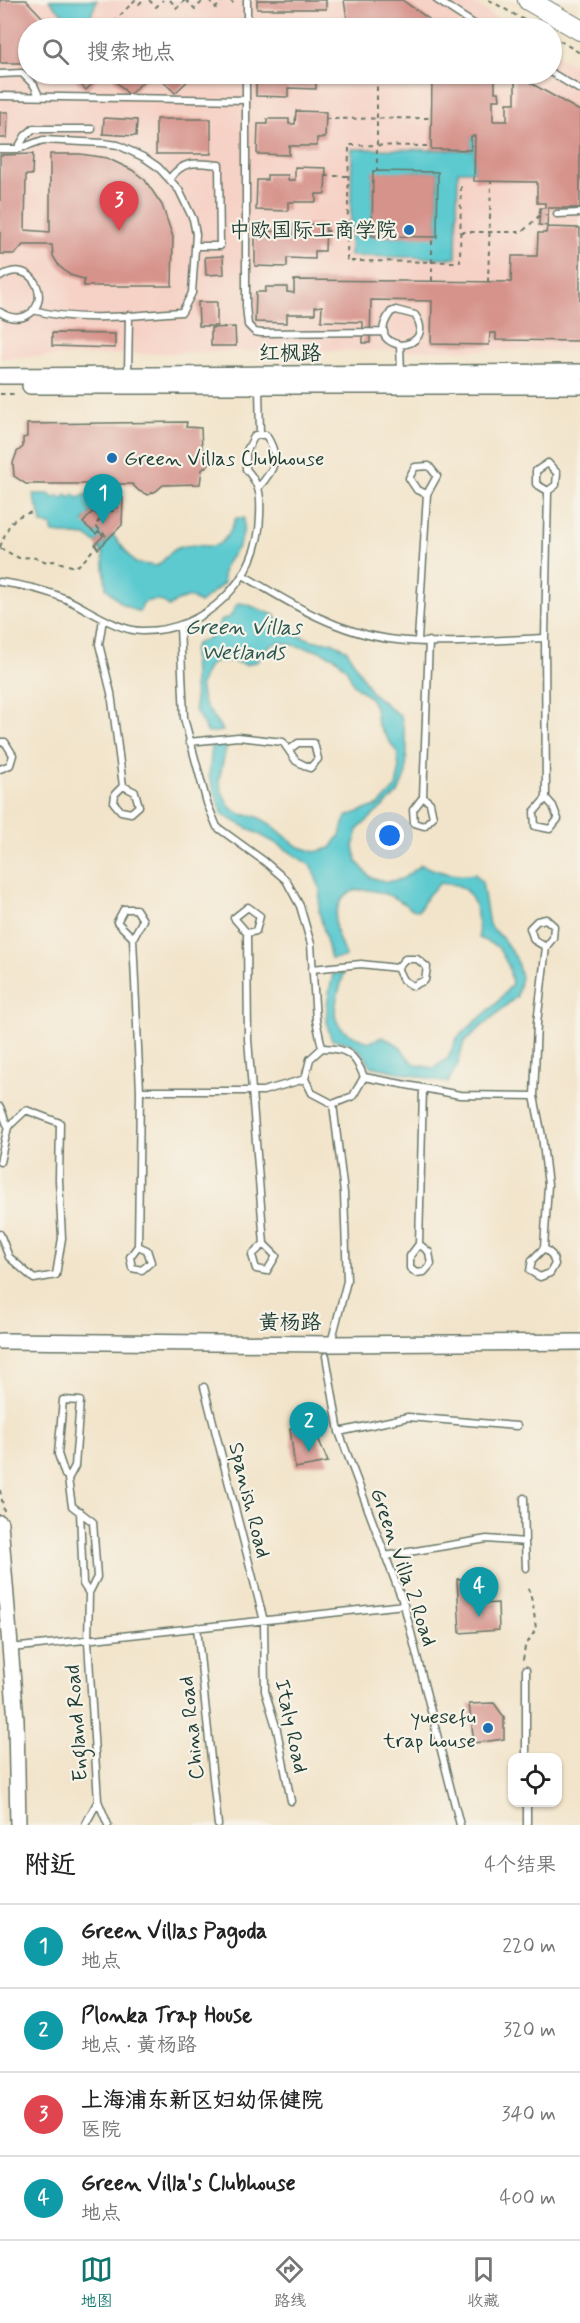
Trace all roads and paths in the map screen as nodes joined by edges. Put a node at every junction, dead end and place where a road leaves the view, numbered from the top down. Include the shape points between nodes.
1 (143, 0) edge
2 (148, 0) edge
3 (163, 0) edge
4 (170, 0) edge
5 (186, 0) edge
6 (204, 0) edge
7 (209, 0) edge
8 (223, 0) edge
9 (247, 0) edge
10 (437, 0) edge
11 (489, 0) edge
12 (528, 0) edge
13 (118, 18) edge
14 (247, 18) edge
15 (465, 18) edge
16 (520, 18) edge
17 (559, 18) edge
18 (562, 20) edge
19 (580, 30) edge
20 (562, 42) edge
21 (580, 53) edge
22 (0, 74) edge
23 (18, 74) edge
24 (562, 79) edge
25 (33, 84) edge
26 (246, 84) edge
27 (377, 84) edge
28 (580, 90) edge
29 (0, 96) edge
30 (39, 96) junction
31 (246, 100) junction
32 (431, 118) dead end
33 (325, 119) dead end
34 (376, 119) junction
35 (92, 129) dead end
36 (427, 146) dead end
37 (376, 147) junction
38 (0, 149) edge
39 (18, 149) junction
40 (376, 171) dead end
41 (325, 176) dead end
42 (348, 176) junction
43 (170, 178) junction
44 (461, 182) dead end
45 (491, 182) dead end
46 (580, 213) edge
47 (557, 214) joint
48 (325, 231) dead end
49 (349, 231) junction
50 (372, 231) dead end
51 (460, 232) junction
52 (490, 232) junction
53 (432, 236) dead end
54 (195, 246) junction
55 (432, 260) junction
56 (0, 277) edge
57 (432, 281) dead end
58 (488, 282) dead end
59 (33, 310) junction
60 (0, 312) edge
61 (129, 315) junction
62 (384, 332) junction
63 (400, 345) junction
64 (580, 372) edge
65 (401, 373) junction
66 (0, 376) edge
67 (128, 380) junction
68 (0, 386) edge
69 (259, 386) junction
70 (580, 386) edge
71 (260, 435) junction
72 (258, 488) junction
73 (120, 491) dead end
74 (548, 491) junction
75 (427, 494) junction
76 (120, 498) dead end
77 (119, 511) dead end
78 (33, 512) dead end
79 (106, 536) dead end
80 (96, 546) dead end
81 (0, 548) edge
82 (243, 574) junction
83 (0, 582) edge
84 (103, 619) junction
85 (180, 627) junction
86 (546, 638) junction
87 (418, 640) junction
88 (429, 641) junction
89 (0, 742) edge
90 (189, 742) junction
91 (289, 750) junction
92 (0, 769) edge
93 (123, 786) junction
94 (423, 797) junction
95 (546, 798) junction
96 (246, 933) junction
97 (133, 938) junction
98 (546, 947) junction
99 (397, 968) junction
100 (312, 969) junction
101 (322, 1048) junction
102 (364, 1077) junction
103 (305, 1079) junction
104 (423, 1089) junction
105 (140, 1091) junction
106 (254, 1091) junction
107 (534, 1096) junction
108 (333, 1104) junction
109 (0, 1107) edge
110 (8, 1127) junction
111 (0, 1162) edge
112 (0, 1234) edge
113 (264, 1244) junction
114 (419, 1244) junction
115 (138, 1246) dead end
116 (544, 1248) junction
117 (0, 1341) edge
118 (580, 1342) edge
119 (328, 1350) junction
120 (204, 1387) dead end
121 (518, 1426) dead end
122 (339, 1431) junction
123 (65, 1476) dead end
124 (524, 1498) dead end
125 (80, 1510) junction
126 (0, 1523) edge
127 (525, 1542) junction
128 (385, 1556) junction
129 (526, 1568) dead end
130 (527, 1585) dead end
131 (89, 1593) junction
132 (404, 1605) junction
133 (264, 1621) junction
134 (197, 1627) junction
135 (88, 1641) junction
136 (10, 1648) junction
137 (524, 1660) dead end
138 (526, 1670) dead end
139 (526, 1753) edge
140 (291, 1801) dead end
141 (98, 1802) junction
142 (527, 1807) edge
143 (18, 1825) edge
144 (85, 1825) edge
145 (108, 1825) edge
146 (218, 1825) edge
147 (460, 1825) edge
148 (527, 1825) edge

1 - 13 path via 139,4 135,0
2 - 3 path via 156,7
4 - 5 path via 177,8
5 - 6 path via 195,9
7 - 8 path via 216,8
9 - 14 lane
10 - 15 lane
11 - 16 path
12 - 17 main road
18 - 19 main road
20 - 21 path
22 - 23 lane
24 - 28 lane
25 - 30 lane
26 - 31 lane
27 - 34 path
29 - 30 lane
30 - 31 lane
31 - 62 lane via 248,325 261,333
32 - 34 path
33 - 34 path
34 - 37 path
35 - 39 lane via 33,129
36 - 37 path
37 - 40 path
37 - 42 path via 349,145
38 - 39 lane
39 - 43 lane via 43,140 118,145 145,158
41 - 42 path
42 - 49 path
43 - 54 lane via 193,219
43 - 54 lane via 179,167 188,164 219,165 220,246
44 - 51 path
45 - 52 path
46 - 47 lane
47 - 52 path via 539,216 522,232
48 - 49 path
49 - 50 path
49 - 55 path via 347,261
51 - 52 path
51 - 55 path via 460,262
52 - 58 path
53 - 55 path
54 - 61 lane via 192,293 182,312
55 - 57 path
56 - 59 lane via 14,271 29,275 39,296
59 - 60 lane via 20,318
59 - 61 lane via 61,316
61 - 67 lane
62 - 63 lane via 389,343
62 - 63 lane via 384,322 391,312 416,315 421,332 417,340
63 - 65 lane
64 - 65 street, 红枫路
65 - 67 street, 红枫路
66 - 67 street, 红枫路
67 - 68 street, 红枫路
67 - 69 street, 红枫路
69 - 70 street, 红枫路
69 - 71 lane
71 - 72 lane via 255,435 246,452 246,470 257,481
71 - 72 lane via 266,435 274,447 275,461
72 - 82 lane via 260,530
73 - 76 path
74 - 74 lane via 536,484 536,471 548,463 557,473 556,485
74 - 86 lane
75 - 75 lane via 437,476 429,466 415,466 409,478 417,490
75 - 87 lane
77 - 79 path via 108,511 95,525
78 - 81 path via 16,517
80 - 81 path via 75,567 32,557 19,558
82 - 85 lane via 224,600
82 - 87 lane via 299,609 337,625 388,639
83 - 84 lane via 25,585 56,596
84 - 85 lane via 140,631
84 - 93 lane via 99,644 111,693
85 - 90 lane via 184,718
86 - 88 lane
86 - 95 lane
87 - 88 lane
88 - 94 lane
89 - 92 lane via 5,742 13,754 10,765
90 - 91 lane via 238,737 284,742
90 - 100 lane via 216,827 285,880 300,906 311,944
91 - 91 lane via 296,761 310,768 318,759 314,743 298,743
93 - 93 lane via 115,794 114,803 121,812 131,813 139,806 135,792
94 - 94 lane via 412,810 414,823 424,826 433,817 430,802
95 - 95 lane via 534,812 535,826 550,829 558,819
96 - 96 lane via 234,918 248,907 260,916 256,931
96 - 106 lane via 248,1039
97 - 97 lane via 117,922 124,909 136,909 142,920
97 - 105 lane
98 - 98 lane via 534,940 530,928 546,919 554,926 553,938
98 - 107 lane
99 - 99 lane via 403,980 413,986 425,980 427,967 417,959 405,959
99 - 100 lane via 361,964
100 - 101 lane
101 - 102 lane via 340,1048 357,1060
101 - 103 lane via 310,1059
102 - 104 lane
102 - 108 lane via 353,1096
103 - 106 lane
103 - 108 lane via 312,1093
104 - 107 lane via 460,1095
104 - 114 lane
105 - 106 lane
105 - 115 lane
106 - 113 lane
107 - 116 lane via 548,1185
108 - 119 lane via 344,1193 347,1281
109 - 110 lane
110 - 111 lane
110 - 112 lane via 26,1110 60,1123 62,1238 56,1275 34,1279 9,1257
113 - 113 lane via 252,1255 256,1269 267,1271 276,1256
114 - 114 lane via 410,1256 410,1268 416,1273 424,1272 431,1264 429,1252
116 - 116 lane via 532,1260 530,1271 540,1277 550,1273 555,1264
117 - 119 street, 黄杨路
118 - 119 street, 黄杨路
119 - 122 lane, Green Villa 2 Road
120 - 133 lane, Spanish Road
121 - 122 lane via 408,1417
122 - 128 lane, Green Villa 2 Road
123 - 125 lane via 58,1454 63,1400 80,1401 75,1466 69,1479 72,1506
124 - 127 lane
125 - 131 lane via 83,1584
125 - 131 lane via 93,1522 97,1577
126 - 136 street
127 - 128 lane via 488,1539
127 - 129 lane
128 - 132 lane, Green Villa 2 Road
130 - 137 path via 536,1629 525,1647
131 - 135 lane, England Road
132 - 133 lane
132 - 147 lane, Green Villa 2 Road
133 - 134 lane
133 - 140 lane, Italy Road via 265,1691
134 - 135 lane
134 - 146 lane, China Road
135 - 136 lane
135 - 141 lane, England Road
136 - 143 street
138 - 139 lane
141 - 144 lane, England Road
141 - 145 lane, England Road
142 - 148 lane

